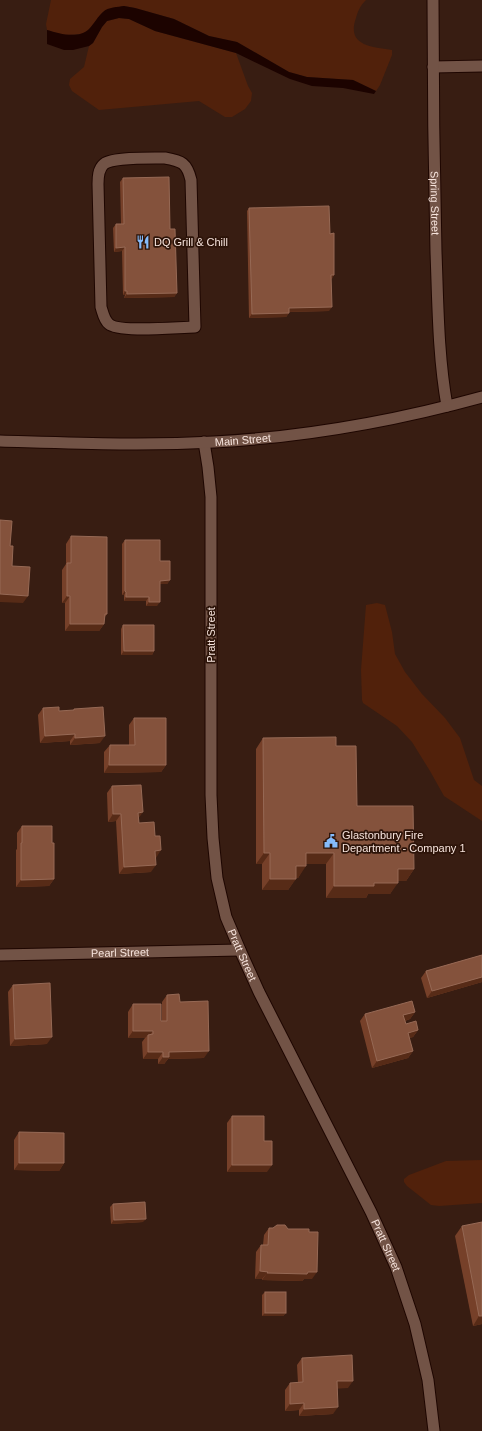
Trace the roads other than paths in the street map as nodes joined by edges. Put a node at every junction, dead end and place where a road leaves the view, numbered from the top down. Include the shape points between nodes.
1 (433, 0) edge
2 (482, 66) edge
3 (433, 68) junction
4 (195, 327) joint
5 (482, 397) edge
6 (447, 406) junction
7 (0, 441) edge
8 (204, 442) junction
9 (240, 950) junction
10 (0, 955) edge
11 (434, 1431) edge

1 - 3 street, Spring Street
2 - 3 street
3 - 6 street, Spring Street via 439,344
4 - 4 street via 191,180 188,170 181,162 166,158 118,160 103,164 98,184 101,307 105,319 115,327
5 - 6 street, Main Street
6 - 8 street, Main Street via 347,427 281,436
7 - 8 street, Main Street via 146,444
8 - 9 street, Pratt Street via 210,497 213,838 226,916
9 - 10 street, Pearl Street
9 - 11 street, Pratt Street via 371,1212 396,1268 415,1324 428,1380

